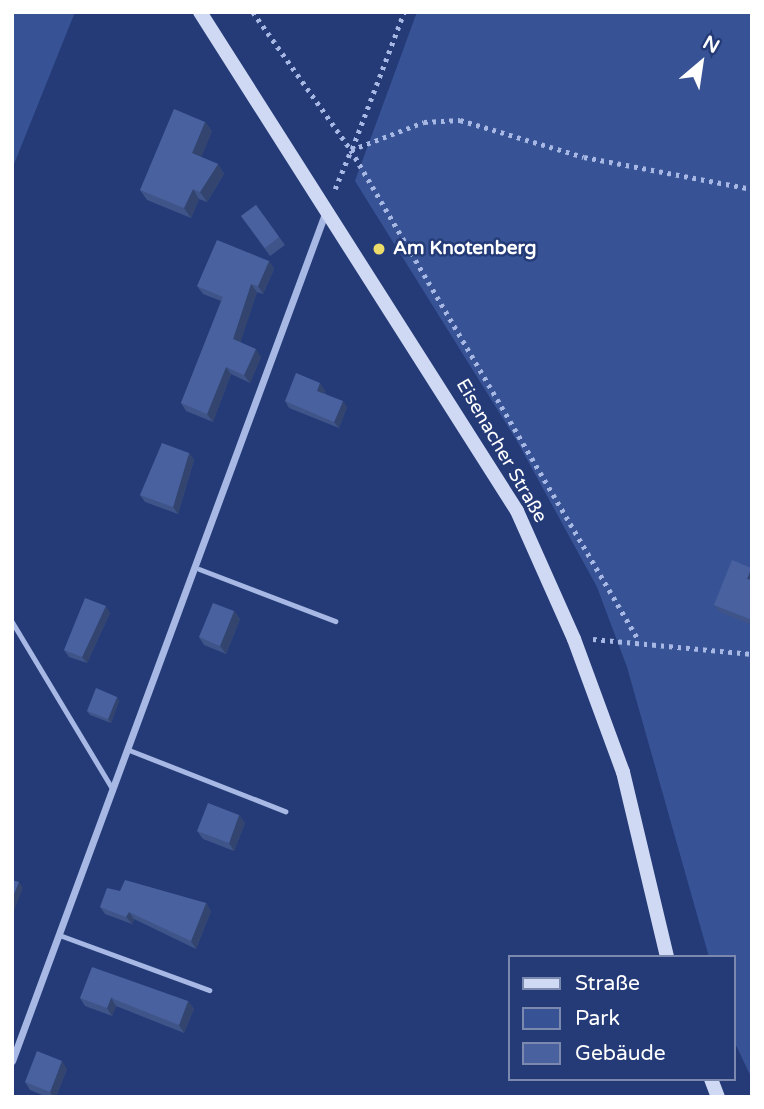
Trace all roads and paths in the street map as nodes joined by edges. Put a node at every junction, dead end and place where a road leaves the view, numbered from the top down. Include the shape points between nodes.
1 (200, 12) edge
2 (253, 12) edge
3 (404, 12) edge
4 (352, 150) junction
5 (752, 189) edge
6 (327, 206) junction
7 (199, 569) junction
8 (335, 621) dead end
9 (12, 622) edge
10 (574, 639) junction
11 (638, 639) junction
12 (752, 654) edge
13 (128, 750) junction
14 (114, 793) junction
15 (285, 811) dead end
16 (62, 936) junction
17 (667, 955) edge
18 (209, 990) dead end
19 (12, 1060) edge
20 (711, 1081) edge
21 (718, 1097) edge

1 - 6 main road, Eisenacher Straße
2 - 4 path
3 - 4 path
4 - 5 path via 424,122 460,120 584,157
4 - 6 path
4 - 11 path
6 - 7 street
6 - 10 main road, Eisenacher Straße via 517,511
7 - 8 lane
7 - 13 street
9 - 14 lane
10 - 11 path
10 - 17 main road, Eisenacher Straße via 623,772
11 - 12 path
13 - 14 street
13 - 15 lane
14 - 16 street
16 - 18 lane
16 - 19 street
20 - 21 main road

